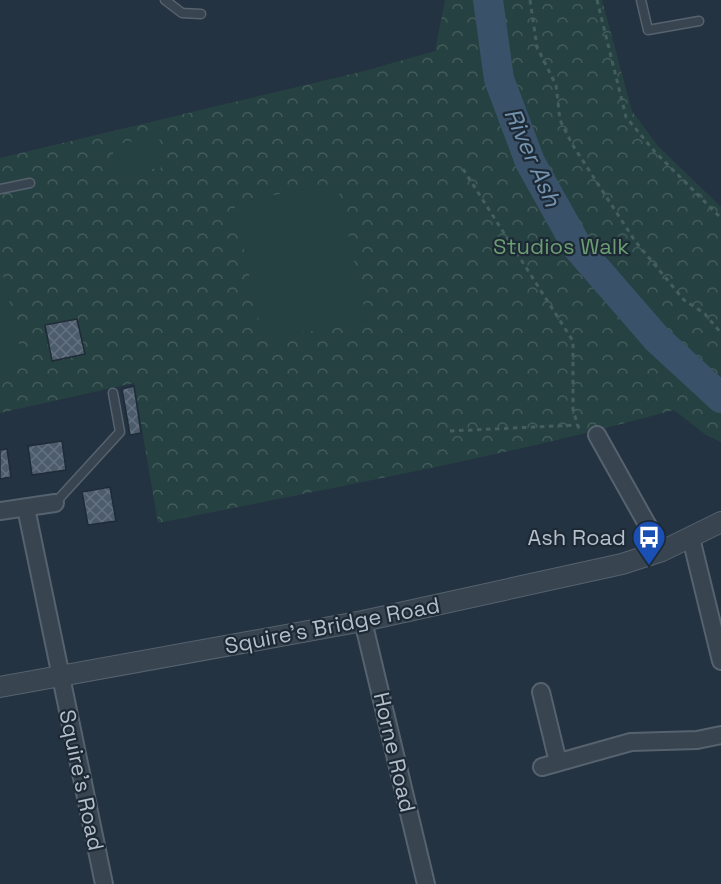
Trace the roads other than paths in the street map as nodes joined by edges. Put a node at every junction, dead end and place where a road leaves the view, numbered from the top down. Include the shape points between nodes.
1 (165, 0) edge
2 (641, 0) edge
3 (201, 14) dead end
4 (699, 21) dead end
5 (30, 183) dead end
6 (0, 189) edge
7 (113, 393) dead end
8 (597, 435) road end
9 (55, 503) joint
10 (26, 508) junction
11 (0, 511) edge
12 (721, 522) edge
13 (691, 538) junction
14 (662, 551) junction
15 (363, 621) junction
16 (721, 661) edge
17 (59, 675) junction
18 (0, 687) edge
19 (540, 692) dead end
20 (721, 735) edge
21 (558, 762) junction
22 (542, 767) dead end
23 (104, 884) edge
24 (426, 884) edge

1 - 3 lane via 182,13
2 - 4 lane via 648,30
5 - 6 lane
7 - 9 lane via 120,432
8 - 14 street
9 - 10 street
10 - 11 street
10 - 17 street, Squire's Road
12 - 13 street, Squire's Bridge Road
13 - 14 street, Squire's Bridge Road
13 - 16 street
14 - 15 street, Squire's Bridge Road via 622,564
15 - 17 street, Squire's Bridge Road
15 - 24 street, Horne Road
17 - 18 street, Squire's Bridge Road
17 - 23 street, Squire's Road
19 - 21 street
20 - 21 street via 697,740 631,742
21 - 22 street

